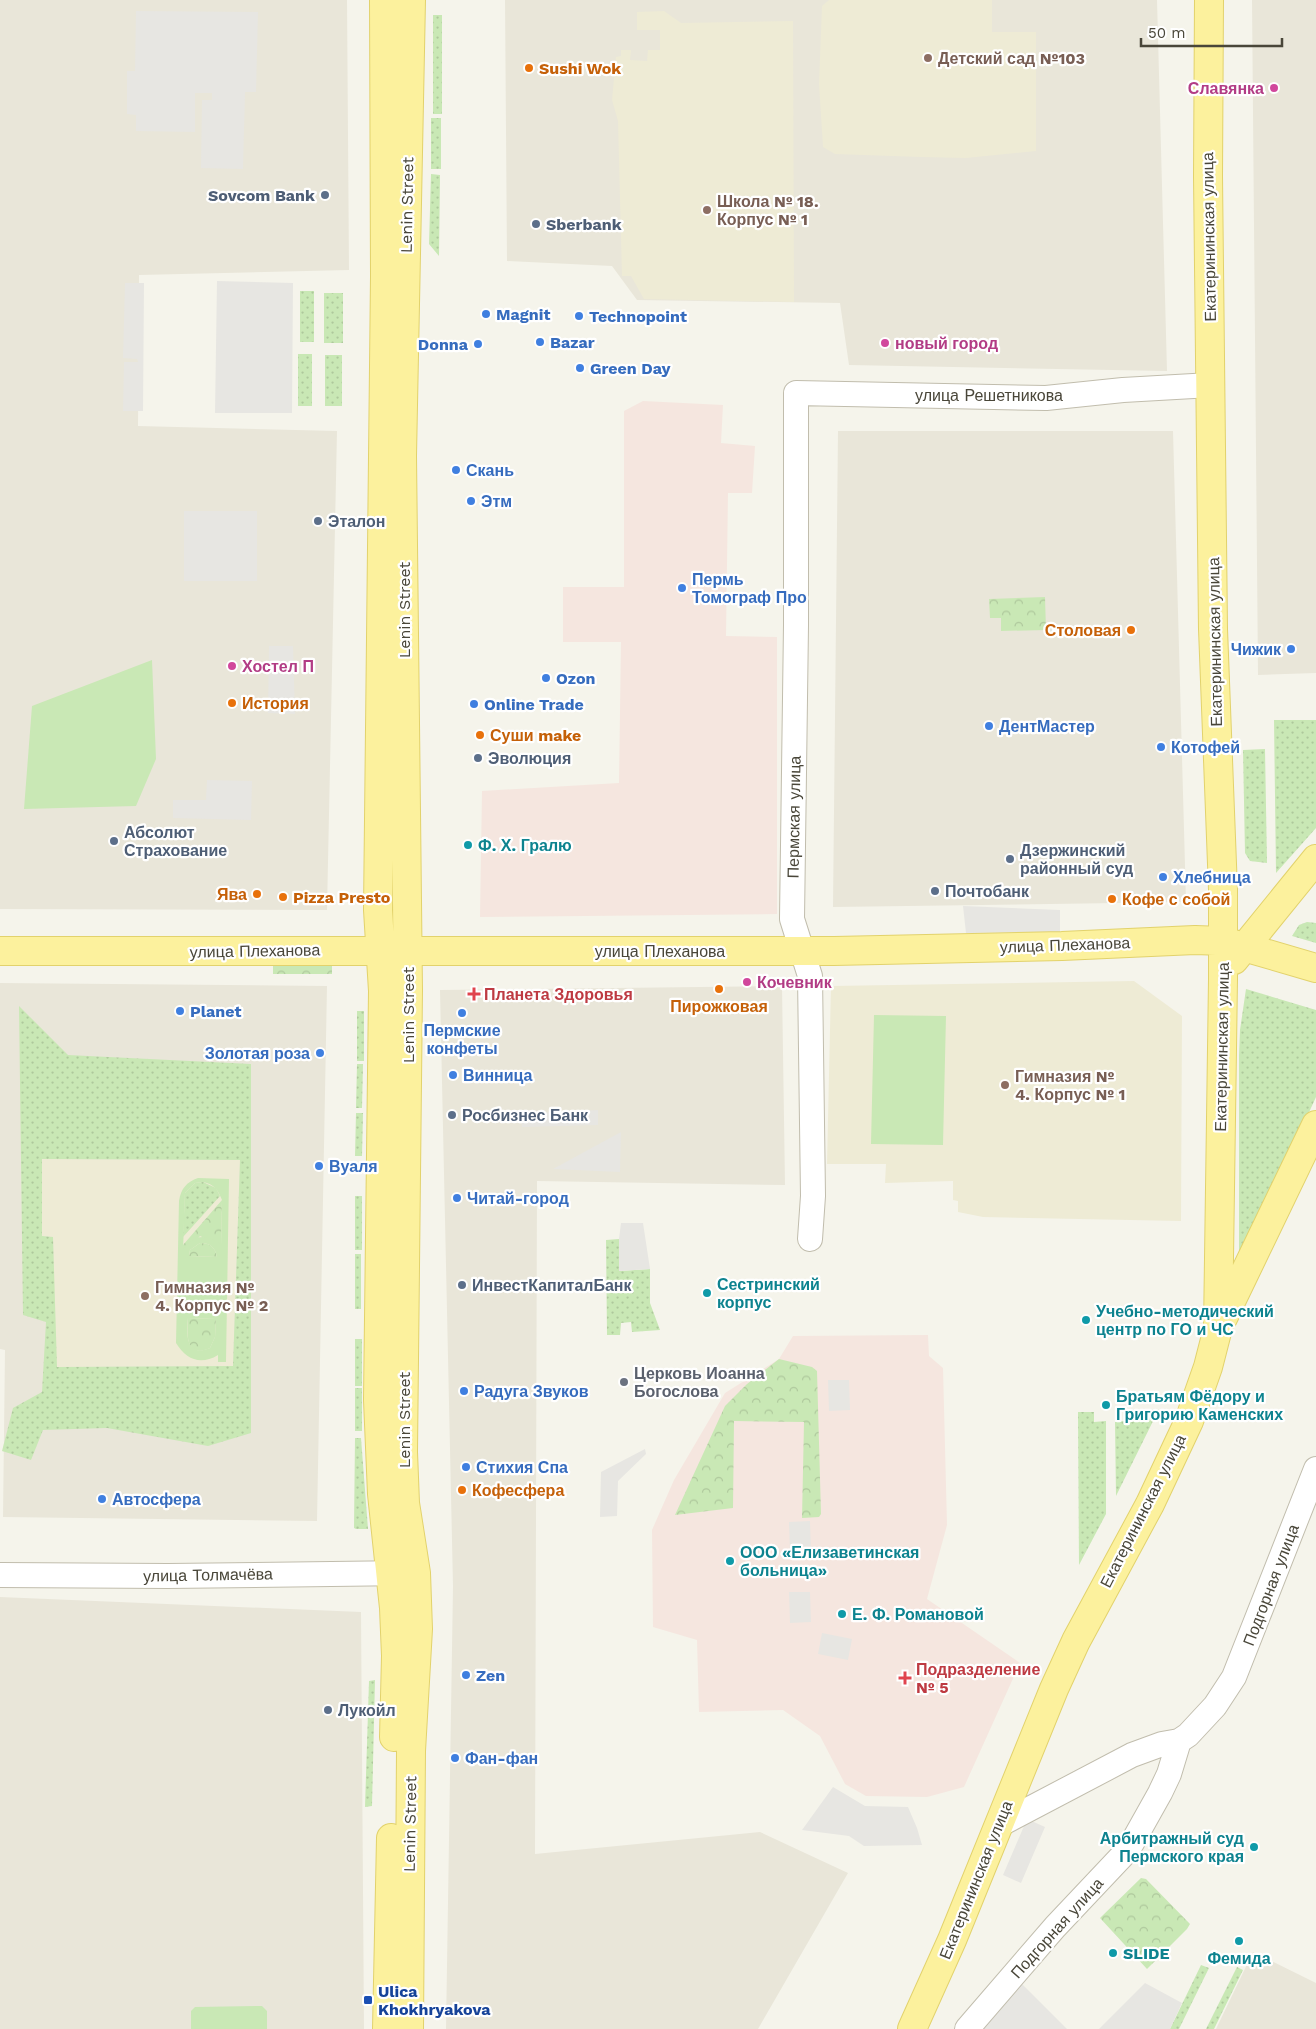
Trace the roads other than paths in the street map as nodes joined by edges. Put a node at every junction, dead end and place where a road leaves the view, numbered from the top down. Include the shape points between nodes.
1 (384, 0) edge
2 (411, 0) edge
3 (1209, 0) edge
4 (1211, 385) junction
5 (796, 393) joint
6 (1316, 859) edge
7 (1234, 943) junction
8 (394, 950) junction
9 (802, 950) junction
10 (0, 951) edge
11 (1316, 968) edge
12 (1316, 1125) edge
13 (810, 1239) dead end
14 (1218, 1328) junction
15 (1316, 1469) edge
16 (403, 1572) junction
17 (0, 1575) edge
18 (1180, 1741) junction
19 (1000, 1825) junction
20 (387, 2029) edge
21 (408, 2029) edge
22 (912, 2029) edge
23 (967, 2029) edge

1 - 8 main road, Lenin Street via 385,286 378,910
2 - 8 main road, Lenin Street
3 - 4 main road, Екатерининская улица
4 - 5 street, улица Решетникова via 1046,398
4 - 7 main road, Екатерининская улица via 1213,629
5 - 9 street, Пермская улица via 792,918
6 - 7 main road
7 - 9 main road, улица Плеханова
7 - 11 main road, улица Плеханова
7 - 14 main road, Екатерининская улица via 1223,979
8 - 9 main road, улица Плеханова
8 - 10 main road, улица Плеханова
8 - 16 main road, Lenin Street via 408,990
9 - 13 street, Пермская улица via 810,976 813,1196
12 - 14 main road
14 - 19 main road, Екатерининская улица via 1189,1421 1150,1504 1066,1663
15 - 18 street, Подгорная улица via 1234,1677 1215,1706
16 - 17 street, улица Толмачёва
16 - 20 main road, Lenin Street via 394,1608 396,1656
16 - 21 main road, Lenin Street via 418,1629 411,1751
18 - 19 street via 1132,1755
18 - 23 street, Подгорная улица via 1160,1794 1127,1849
19 - 22 main road, Екатерининская улица

